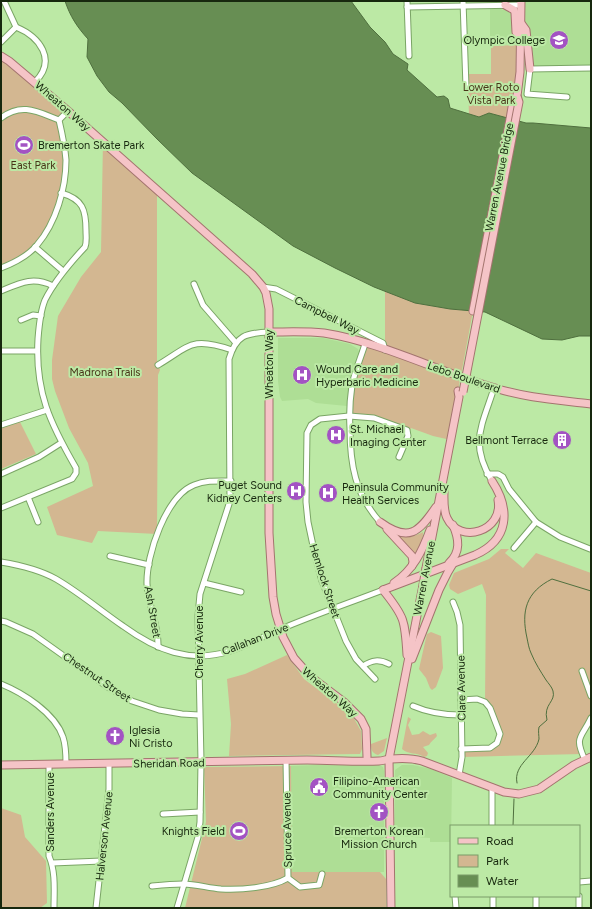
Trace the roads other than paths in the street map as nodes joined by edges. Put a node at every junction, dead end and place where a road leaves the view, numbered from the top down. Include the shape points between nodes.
1 (4, 1) edge
2 (407, 1) edge
3 (463, 3) edge
4 (520, 3) edge
5 (505, 5) junction
6 (407, 7) junction
7 (521, 23) junction
8 (16, 27) junction
9 (521, 39) junction
10 (1, 42) edge
11 (1, 56) edge
12 (409, 56) dead end
13 (591, 68) edge
14 (530, 69) junction
15 (35, 82) junction
16 (466, 87) dead end
17 (567, 97) dead end
18 (68, 111) junction
19 (1, 118) edge
20 (59, 120) junction
21 (61, 193) junction
22 (35, 247) junction
23 (1, 268) edge
24 (63, 271) junction
25 (194, 284) dead end
26 (53, 286) junction
27 (263, 287) junction
28 (1, 291) edge
29 (41, 316) junction
30 (21, 320) dead end
31 (269, 332) junction
32 (236, 343) junction
33 (365, 344) junction
34 (232, 350) junction
35 (385, 350) junction
36 (1, 351) edge
37 (37, 351) junction
38 (158, 365) dead end
39 (494, 388) junction
40 (460, 393) joint
41 (591, 404) edge
42 (47, 410) junction
43 (350, 416) junction
44 (1, 425) edge
45 (61, 443) junction
46 (398, 457) dead end
47 (1, 474) edge
48 (488, 474) junction
49 (231, 481) junction
50 (443, 481) junction
51 (492, 481) junction
52 (28, 497) junction
53 (439, 503) junction
54 (1, 508) edge
55 (38, 522) dead end
56 (380, 522) junction
57 (536, 522) junction
58 (453, 525) junction
59 (514, 548) dead end
60 (590, 549) dead end
61 (110, 556) dead end
62 (1, 562) edge
63 (455, 562) junction
64 (149, 565) junction
65 (412, 566) junction
66 (446, 566) junction
67 (204, 583) junction
68 (383, 590) junction
69 (241, 592) dead end
70 (453, 602) dead end
71 (332, 609) junction
72 (1, 621) edge
73 (280, 630) junction
74 (158, 647) junction
75 (199, 656) junction
76 (389, 664) dead end
77 (363, 666) junction
78 (408, 666) junction
79 (582, 671) dead end
80 (375, 678) dead end
81 (404, 682) junction
82 (1, 684) edge
83 (591, 696) edge
84 (461, 700) junction
85 (413, 706) dead end
86 (199, 715) junction
87 (461, 715) junction
88 (591, 718) edge
89 (461, 749) junction
90 (367, 757) junction
91 (390, 759) junction
92 (588, 759) edge
93 (286, 760) junction
94 (337, 760) junction
95 (201, 762) junction
96 (49, 764) junction
97 (66, 764) junction
98 (109, 764) junction
99 (1, 765) edge
100 (459, 774) junction
101 (492, 788) junction
102 (200, 812) junction
103 (163, 814) dead end
104 (492, 825) edge
105 (102, 861) junction
106 (52, 863) junction
107 (322, 874) dead end
108 (288, 878) junction
109 (591, 881) edge
110 (580, 882) edge
111 (183, 884) junction
112 (152, 886) dead end
113 (456, 897) edge
114 (493, 897) edge
115 (536, 897) edge
116 (578, 897) edge
117 (54, 908) edge
118 (96, 908) edge
119 (177, 908) edge
120 (391, 908) edge
121 (456, 908) edge
122 (493, 908) edge
123 (536, 908) edge
124 (579, 908) edge

1 - 8 street
2 - 6 street
3 - 5 street
3 - 6 street
3 - 16 street
4 - 5 street
4 - 7 main road
5 - 9 main road via 514,10 516,32
6 - 12 street
7 - 9 main road
7 - 14 main road via 526,30
8 - 10 street
8 - 15 street via 36,40 45,54 45,67
9 - 40 main road, Warren Avenue Bridge via 517,96 513,101
11 - 15 main road, Wheaton Way via 10,60
13 - 14 street
14 - 17 street via 527,94
15 - 18 main road, Wheaton Way
18 - 20 street
18 - 27 main road, Wheaton Way via 226,249
19 - 20 street via 15,110 28,109
20 - 21 street via 66,162
21 - 22 street via 50,226
21 - 24 street via 75,197 86,213 87,242
22 - 23 street
22 - 24 street
24 - 26 street
25 - 32 street via 203,305
26 - 28 street via 32,280
26 - 29 street
27 - 31 main road, Wheaton Way via 268,303
27 - 35 street, Campbell Way via 276,289 383,343
29 - 30 street via 33,315
29 - 37 street
31 - 32 street, Cherry Avenue via 253,332
31 - 33 main road, Lebo Boulevard via 322,333
31 - 73 main road, Wheaton Way via 269,533 273,597
32 - 34 street, Cherry Avenue
33 - 35 main road, Lebo Boulevard
33 - 43 street via 354,379
34 - 38 street via 214,344 195,344 182,348
34 - 49 street, Cherry Avenue via 228,368
35 - 39 main road, Lebo Boulevard
36 - 37 street
37 - 42 street via 42,395
39 - 41 main road, Lebo Boulevard via 526,396
39 - 48 street via 478,444
40 - 50 main road, Warren Avenue
42 - 44 street
42 - 45 street
43 - 46 street via 384,421 408,430
43 - 56 street via 350,452 353,469 363,496
43 - 71 street, Hemlock Street via 320,419 311,425 307,433 308,520 322,581
45 - 47 street via 39,457
45 - 52 street via 76,468 76,473 72,479
48 - 51 street
48 - 57 street via 503,477 509,489
49 - 64 street, Ash Street via 211,481 195,485 178,496 160,527
49 - 67 street, Cherry Avenue via 229,507
50 - 53 main road, Warren Avenue
50 - 58 main road via 445,508
51 - 58 main road via 499,507 494,521 476,532 466,532
51 - 63 main road via 504,510 500,534 486,549
52 - 54 street
52 - 55 street
53 - 56 main road via 423,526 412,532 399,532
53 - 65 main road via 425,544
53 - 78 main road, Warren Avenue, bridge
56 - 65 main road via 410,553 413,559
57 - 59 street
57 - 60 street via 560,537
58 - 66 main road via 458,545 455,556
61 - 64 street
62 - 74 street, Callahan Drive via 55,578 144,641
63 - 66 main road
63 - 81 main road via 448,572 423,629
64 - 74 street, Ash Street via 147,583
65 - 68 main road via 402,578
66 - 68 main road
67 - 69 street
67 - 75 street, Cherry Avenue via 198,616
68 - 71 street, Callahan Drive
68 - 78 main road via 404,621
70 - 84 street, Clare Avenue via 459,621
71 - 73 street, Callahan Drive
71 - 77 street, Hemlock Street via 346,641
72 - 86 street, Chestnut Street via 33,634 106,686 132,701 159,710
73 - 75 street, Callahan Drive via 230,651
73 - 90 main road, Wheaton Way via 292,654 305,670 361,719 366,729
74 - 75 street, Callahan Drive via 177,654
75 - 86 street, Cherry Avenue
76 - 77 street via 376,660
77 - 80 street, Hemlock Street
78 - 81 main road, Warren Avenue
79 - 83 street
81 - 91 main road, Warren Avenue
82 - 97 street via 14,689 43,709 56,723 63,736
84 - 87 street, Clare Avenue
84 - 89 street via 477,699 485,702 500,734 497,744 490,748
85 - 87 street via 440,714
86 - 95 street, Cherry Avenue
87 - 89 street, Clare Avenue
88 - 92 street via 579,738 579,747
89 - 100 street, Clare Avenue
90 - 91 main road, Sheridan Road via 382,756
90 - 94 main road, Sheridan Road via 344,757
91 - 94 main road, Sheridan Road via 350,762
91 - 100 main road, Sheridan Road via 415,759
91 - 120 main road
92 - 101 main road, Sheridan Road via 532,792 513,793
93 - 94 main road, Sheridan Road
93 - 95 main road, Sheridan Road
93 - 108 street, Spruce Avenue
95 - 98 main road, Sheridan Road
95 - 102 street, Cherry Avenue
96 - 97 main road, Sheridan Road
96 - 99 main road, Sheridan Road
96 - 106 street, Sanders Avenue via 49,856
97 - 98 main road, Sheridan Road
98 - 105 street, Halverson Avenue
100 - 101 main road, Sheridan Road
101 - 104 street
102 - 103 street
102 - 111 street, Cherry Avenue via 198,837
105 - 106 street
105 - 118 street, Halverson Avenue
106 - 117 street, Sanders Avenue
107 - 108 street, Spruce Avenue via 319,885 300,887
108 - 111 street via 263,886 240,889
109 - 110 street
111 - 112 street
111 - 119 street, Cherry Avenue
113 - 121 street
114 - 122 street
115 - 123 street
116 - 124 street

